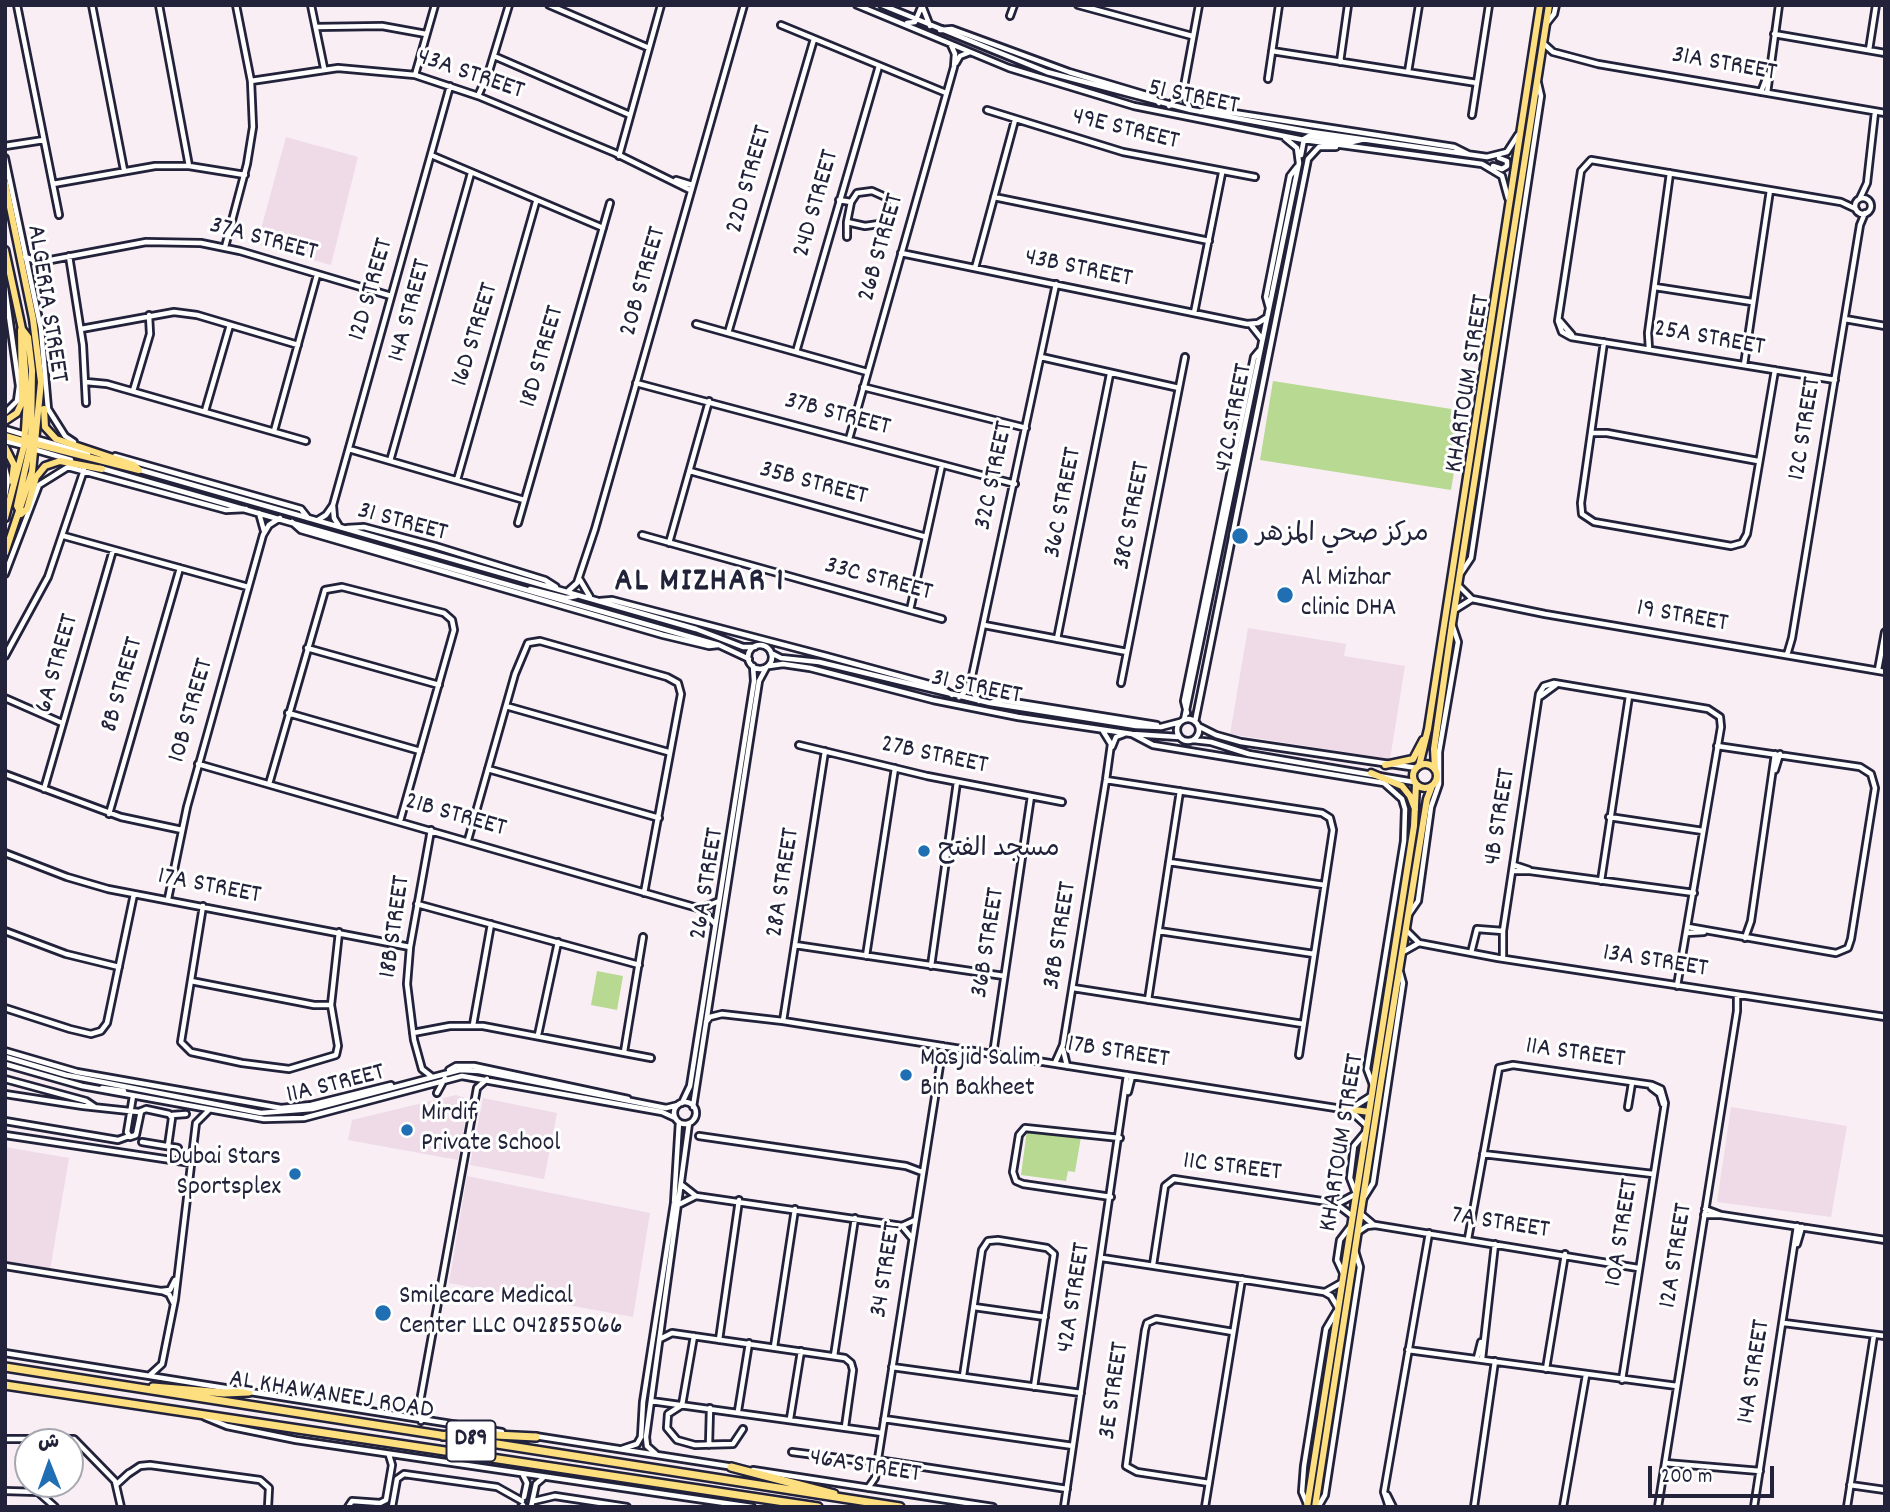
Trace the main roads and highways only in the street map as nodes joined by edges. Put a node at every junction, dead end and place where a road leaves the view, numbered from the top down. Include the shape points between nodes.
1 (1539, 5) edge
2 (1549, 5) edge
3 (1531, 59) junction
4 (1531, 111) junction
5 (5, 183) edge
6 (5, 250) edge
7 (7, 267) edge
8 (1494, 296) junction
9 (1502, 298) junction
10 (38, 312) road end
11 (33, 319) junction
12 (1499, 320) junction
13 (22, 329) junction
14 (1503, 335) road end
15 (41, 382) junction
16 (5, 421) edge
17 (5, 438) edge
18 (31, 443) junction
19 (5, 447) edge
20 (102, 469) road end
21 (8, 510) junction
22 (20, 514) junction
23 (5, 518) edge
24 (5, 553) edge
25 (1429, 729) junction
26 (1443, 729) road end
27 (1436, 740) junction
28 (1385, 765) road end
29 (1418, 767) junction
30 (1435, 769) junction
31 (1371, 773) road end
32 (1415, 783) junction
33 (1432, 786) junction
34 (1415, 814) junction
35 (1414, 827) junction
36 (1404, 835) road end
37 (1340, 1108) road end
38 (1367, 1112) junction
39 (1368, 1164) junction
40 (1330, 1355) junction
41 (5, 1365) edge
42 (1336, 1376) junction
43 (7, 1386) edge
44 (142, 1388) junction
45 (249, 1392) road end
46 (442, 1436) junction
47 (536, 1437) road end
48 (731, 1466) road end
49 (841, 1498) junction
50 (1307, 1505) edge
51 (818, 1507) edge
52 (900, 1507) edge
53 (1317, 1507) edge

1 - 3 main road, KHARTOUM STREET
2 - 4 main road, KHARTOUM STREET
3 - 4 main road via 1536,63
3 - 8 main road, KHARTOUM STREET
4 - 9 main road, KHARTOUM STREET
5 - 11 main road, ALGERIA STREET
6 - 7 main road, ALGERIA STREET
7 - 13 main road, ALGERIA STREET
8 - 9 main road
8 - 25 main road, KHARTOUM STREET
9 - 12 main road, KHARTOUM STREET
10 - 11 main road
11 - 15 main road, ALGERIA STREET
12 - 14 main road
12 - 27 main road, KHARTOUM STREET
13 - 16 main road via 22,402 17,413
13 - 18 main road, ALGERIA STREET
15 - 18 main road, ALGERIA STREET
15 - 18 main road via 44,423 52,436 139,470
17 - 18 main road
18 - 21 main road, ALGERIA STREET
18 - 22 main road, ALGERIA STREET
19 - 21 main road via 14,465
20 - 22 main road via 60,461 45,466 36,477 26,511
21 - 23 main road, ALGERIA STREET
22 - 24 main road, ALGERIA STREET
25 - 28 main road via 1413,759
25 - 29 main road, KHARTOUM STREET
26 - 27 main road
27 - 30 main road, KHARTOUM STREET
29 - 30 main road
29 - 32 main road
30 - 33 main road
31 - 34 main road via 1402,786
32 - 33 main road
32 - 34 main road, KHARTOUM STREET
33 - 39 main road, KHARTOUM STREET
34 - 35 main road, KHARTOUM STREET
35 - 36 main road
35 - 38 main road, KHARTOUM STREET
37 - 38 main road
38 - 39 main road via 1372,1116
38 - 40 main road, KHARTOUM STREET
39 - 42 main road, KHARTOUM STREET
40 - 42 main road via 1331,1373
40 - 50 main road, KHARTOUM STREET
41 - 44 highway, AL KHAWANEEJ ROAD / D89
42 - 53 main road, KHARTOUM STREET
43 - 51 highway, AL KHAWANEEJ ROAD / D89
44 - 45 highway
44 - 46 highway, AL KHAWANEEJ ROAD / D89
46 - 47 highway
46 - 49 highway, AL KHAWANEEJ ROAD / D89
48 - 49 highway
49 - 52 highway, AL KHAWANEEJ ROAD / D89

